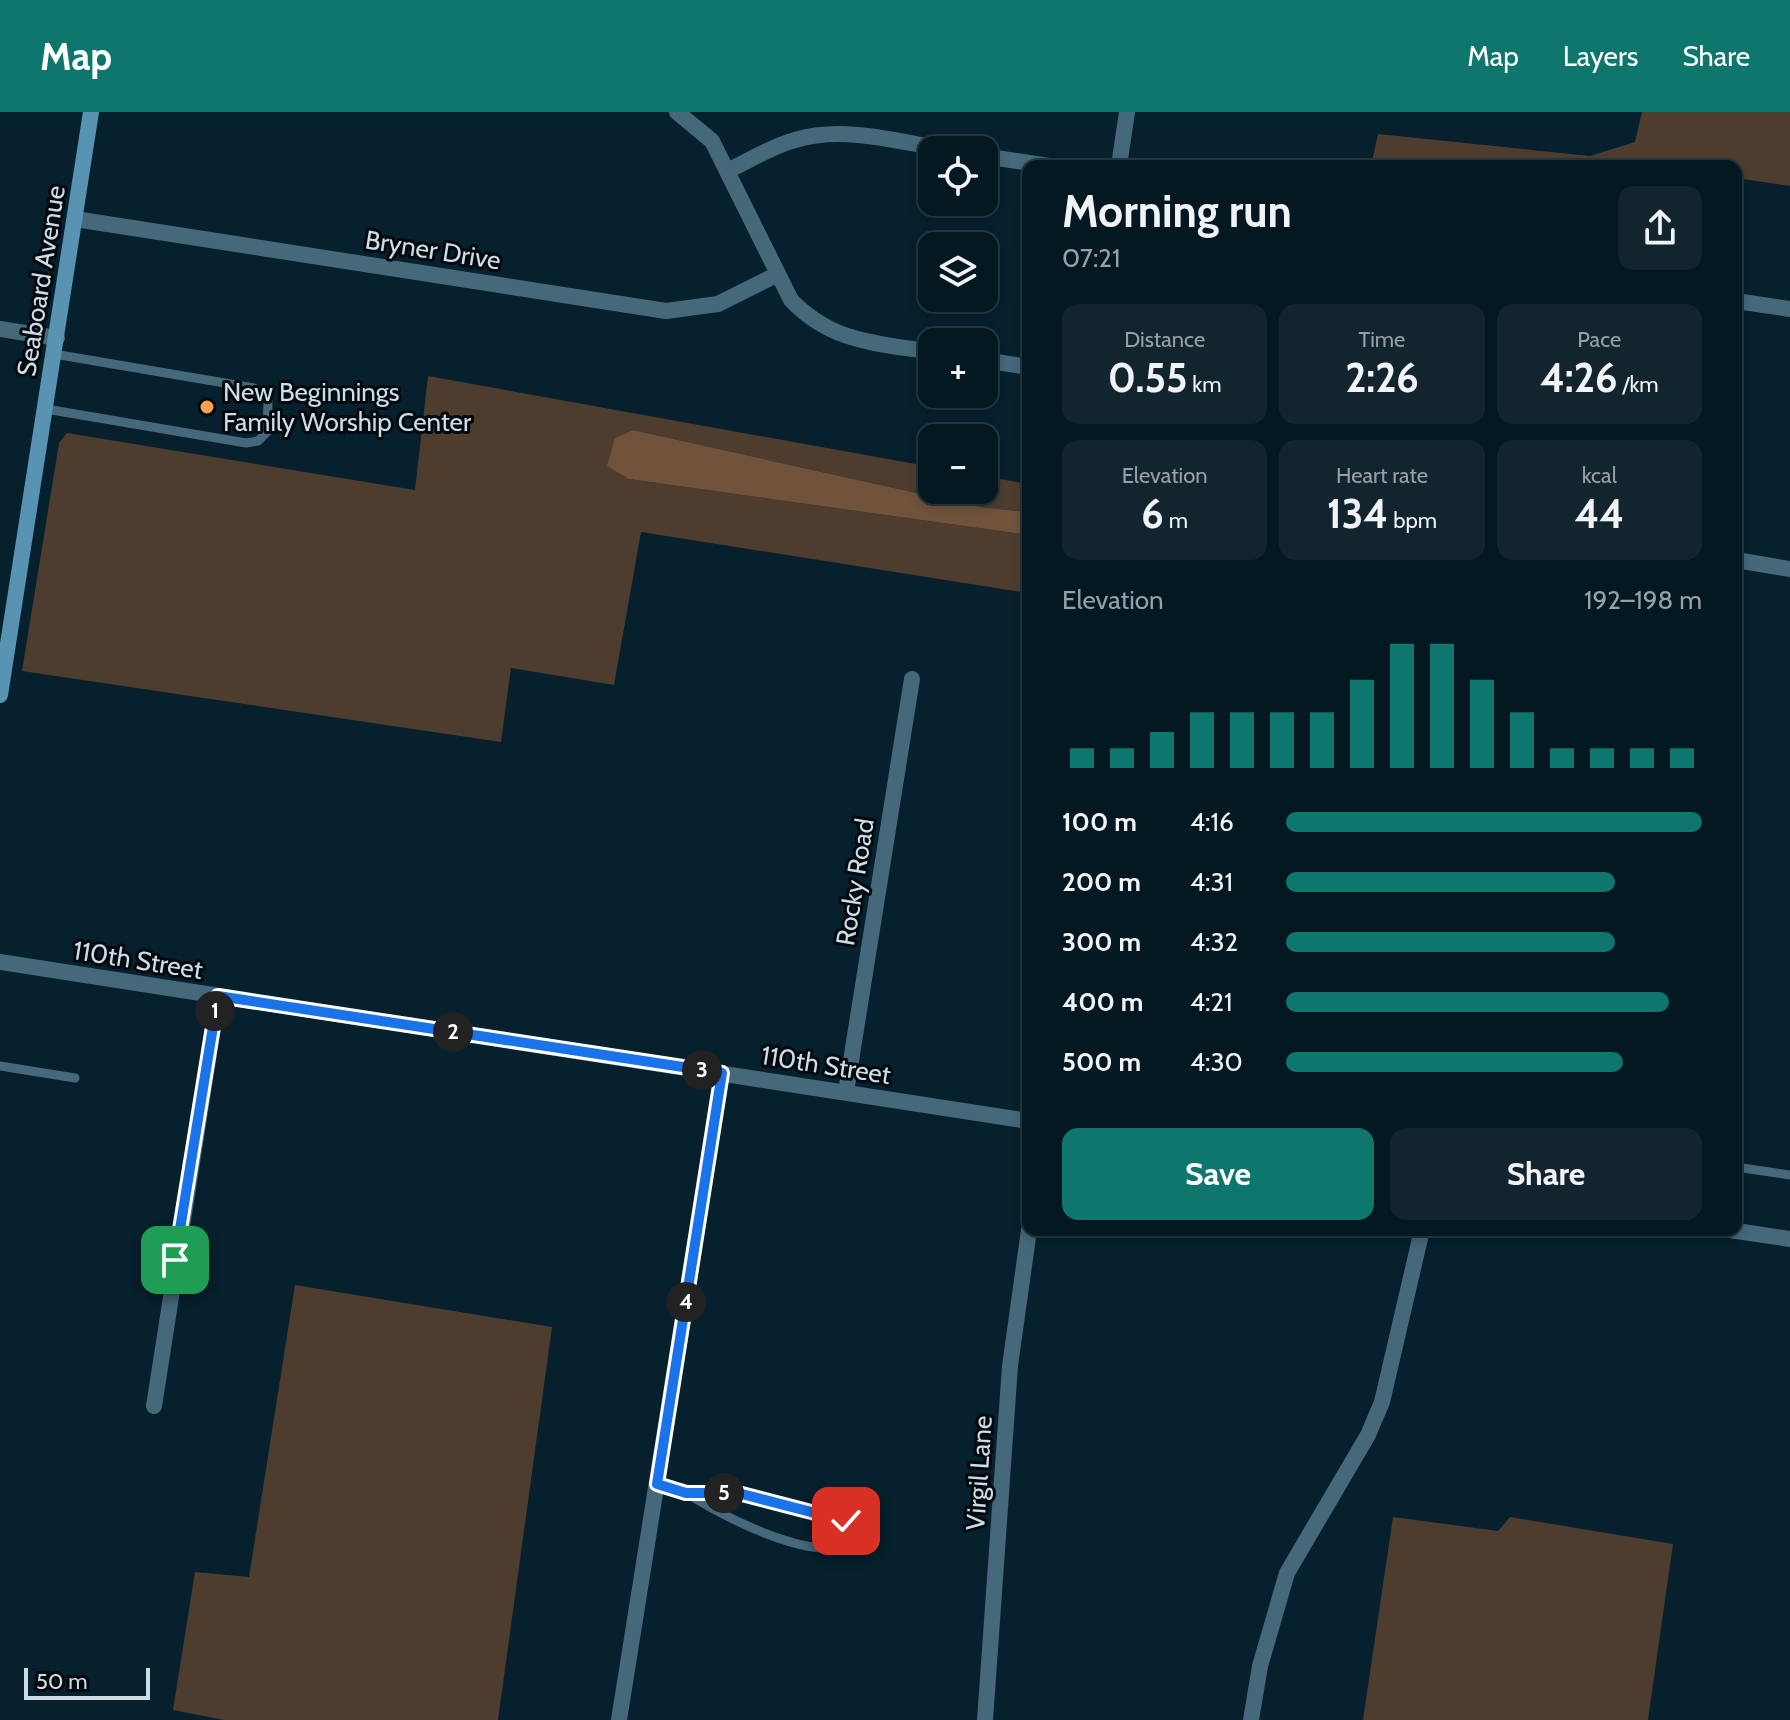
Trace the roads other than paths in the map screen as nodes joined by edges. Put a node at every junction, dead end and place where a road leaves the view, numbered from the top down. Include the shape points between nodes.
1 (91, 112) edge
2 (677, 112) edge
3 (1127, 112) edge
4 (918, 145) edge
5 (998, 158) edge
6 (1120, 160) edge
7 (1022, 162) edge
8 (727, 171) junction
9 (75, 219) junction
10 (778, 274) junction
11 (1742, 302) edge
12 (1790, 309) edge
13 (0, 329) edge
14 (56, 346) junction
15 (918, 350) edge
16 (998, 362) edge
17 (1022, 366) edge
18 (46, 409) junction
19 (1742, 561) edge
20 (1790, 569) edge
21 (912, 679) dead end
22 (0, 695) edge
23 (0, 962) edge
24 (218, 996) junction
25 (0, 1066) edge
26 (722, 1073) junction
27 (75, 1078) dead end
28 (846, 1092) junction
29 (1022, 1120) edge
30 (1742, 1168) edge
31 (1790, 1175) edge
32 (1742, 1232) edge
33 (1028, 1236) edge
34 (1421, 1236) edge
35 (1790, 1239) edge
36 (154, 1406) dead end
37 (657, 1484) junction
38 (686, 1493) junction
39 (619, 1720) edge
40 (985, 1720) edge
41 (1251, 1720) edge

1 - 9 street, Seaboard Avenue
2 - 8 street via 712,141
3 - 6 street
4 - 8 street via 821,134 793,140
5 - 7 street
8 - 10 street
9 - 10 street, Bryner Drive via 666,311 718,304
9 - 14 street, Seaboard Avenue
10 - 15 street via 791,300 832,333
11 - 12 street
13 - 14 street
14 - 18 street, Seaboard Avenue
14 - 18 lane via 254,388 268,402 267,432 246,443
16 - 17 street
18 - 22 street, Seaboard Avenue
19 - 20 street
21 - 28 street, Rocky Road
23 - 24 street, 110th Street
24 - 26 street, 110th Street
24 - 36 street
25 - 27 lane
26 - 28 street, 110th Street
26 - 37 street
28 - 29 street, 110th Street
30 - 31 lane
32 - 35 street
33 - 40 street, Virgil Lane via 1010,1366
34 - 41 street via 1382,1402 1287,1573 1260,1666
37 - 38 lane
37 - 39 street
38 - 38 lane via 738,1493 780,1501 846,1521 856,1526 856,1535 853,1544 842,1549 784,1539 716,1512

